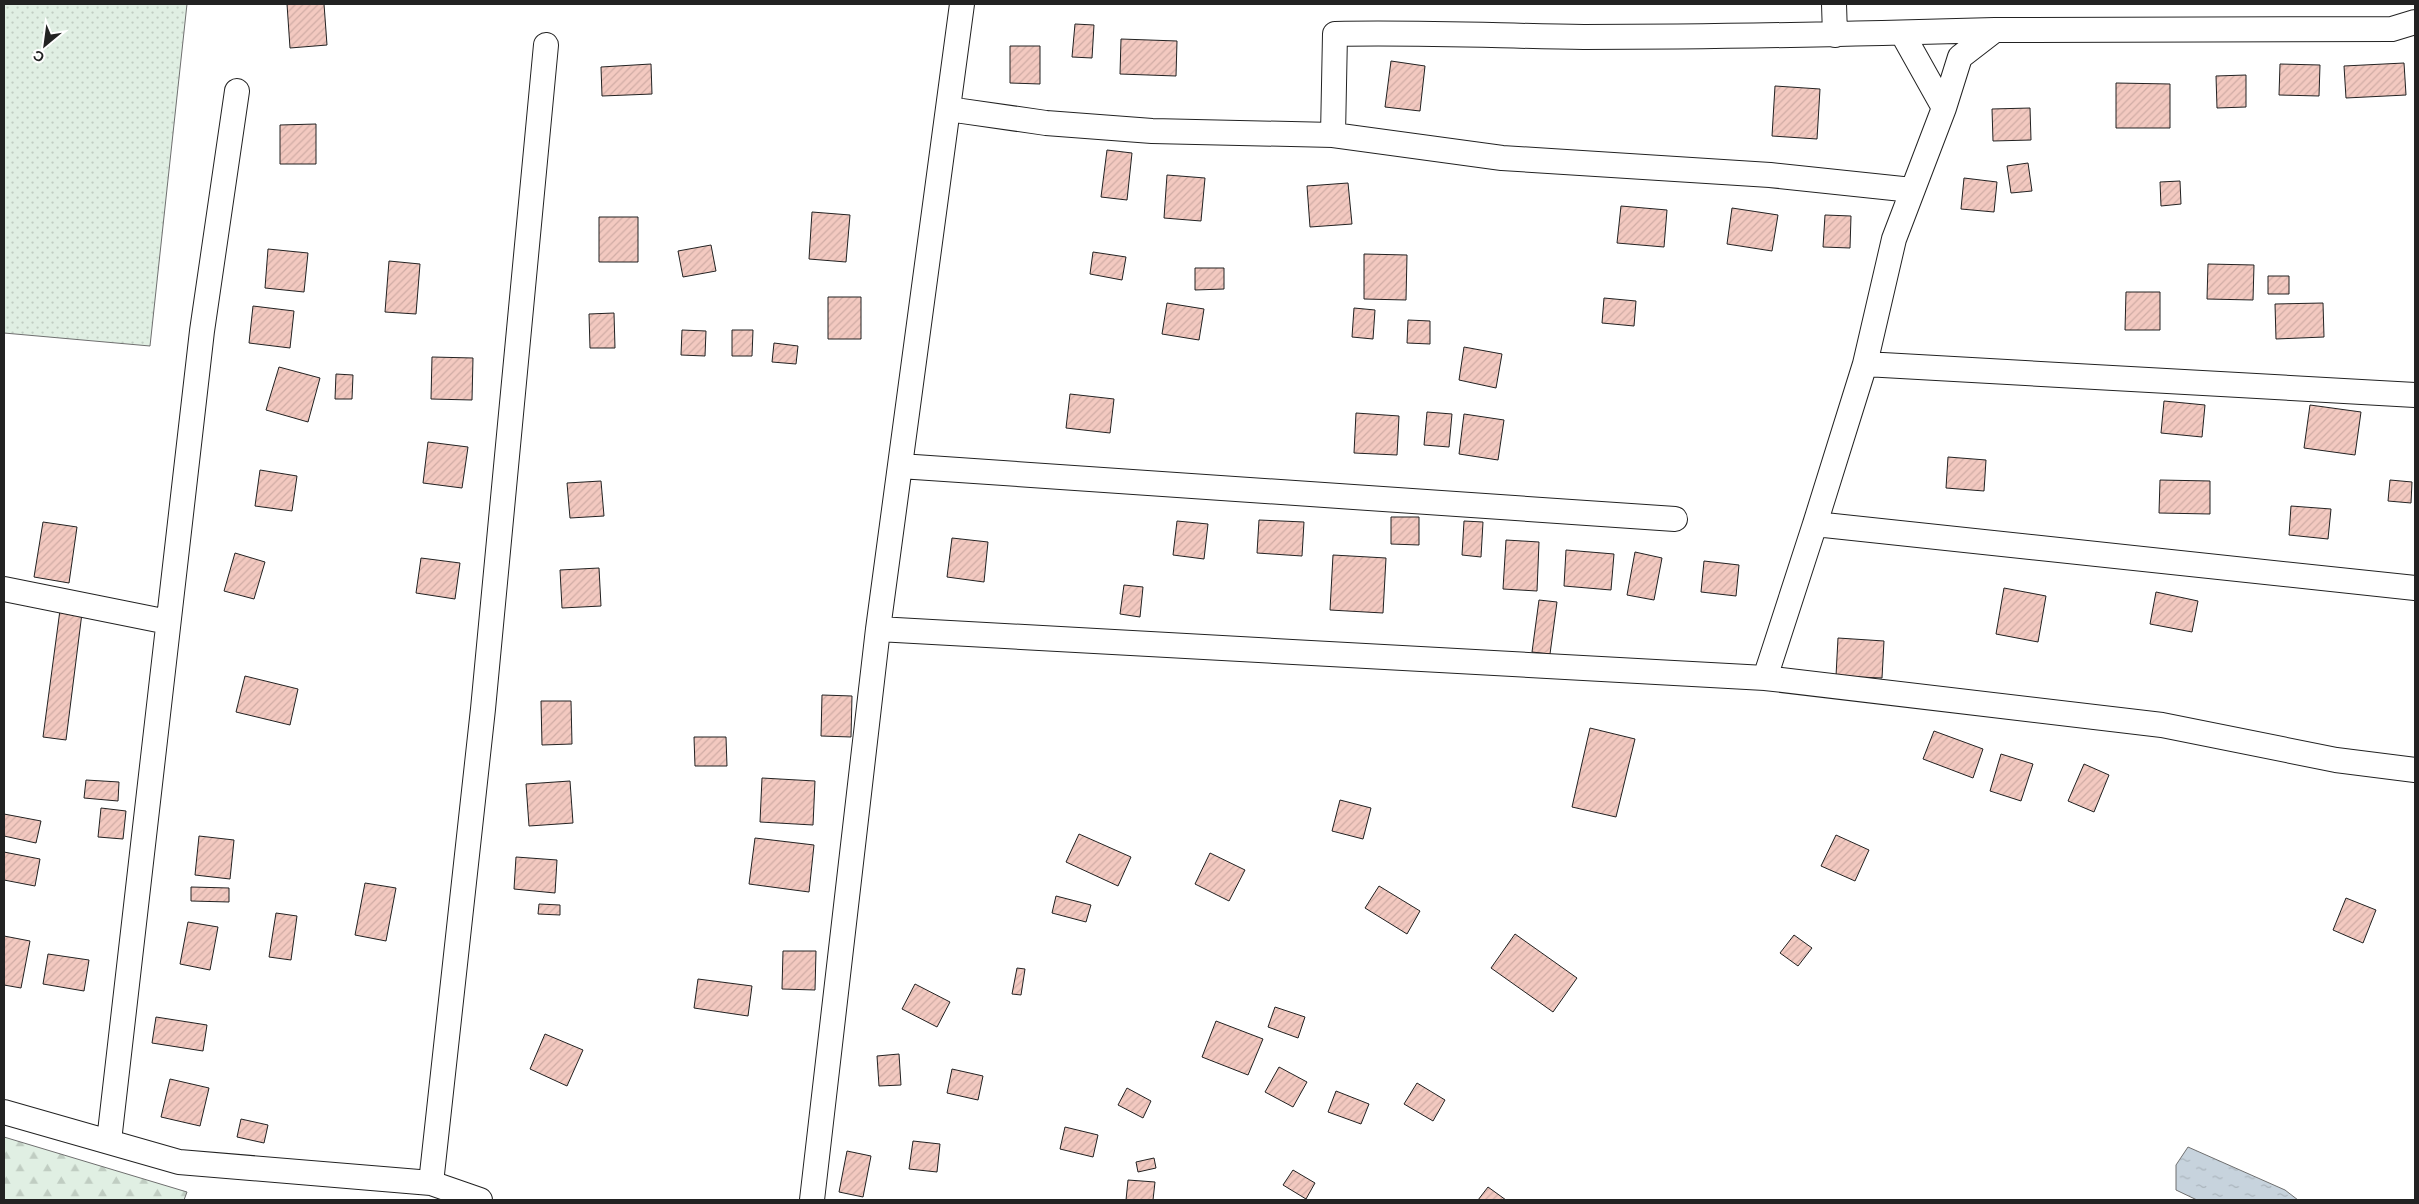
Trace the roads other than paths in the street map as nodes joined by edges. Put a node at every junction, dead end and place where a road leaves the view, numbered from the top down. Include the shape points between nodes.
1 (962, 4) edge
2 (1834, 4) edge
3 (2415, 22) edge
4 (1996, 30) junction
5 (1902, 33) junction
6 (1835, 35) junction
7 (546, 45) dead end
8 (237, 91) dead end
9 (1944, 108) junction
10 (948, 110) junction
11 (1333, 135) junction
12 (1912, 190) junction
13 (1865, 364) junction
14 (2415, 395) edge
15 (900, 466) junction
16 (1675, 518) dead end
17 (1815, 524) junction
18 (2415, 588) edge
19 (4, 589) edge
20 (168, 622) junction
21 (878, 629) junction
22 (1765, 678) junction
23 (2415, 770) edge
24 (4, 1112) edge
25 (109, 1141) junction
26 (431, 1183) junction
27 (480, 1200) edge
28 (812, 1200) edge

1 - 10 street
2 - 6 street
3 - 4 street via 2392,29
4 - 5 street
4 - 9 street via 1960,57
5 - 6 street
5 - 9 street
6 - 11 street via 1335,34
7 - 26 street via 483,709
8 - 20 street via 202,331
9 - 12 street
10 - 11 street via 1046,123 1152,131
10 - 15 street
11 - 12 street via 1502,158 1770,175
12 - 13 street via 1894,238
13 - 14 street
13 - 17 street
15 - 16 street
15 - 21 street
17 - 18 street
17 - 22 street
19 - 20 street
20 - 25 street
21 - 22 street
21 - 28 street
22 - 23 street via 2162,725 2336,760
24 - 25 street
25 - 26 street via 178,1162
26 - 27 street

